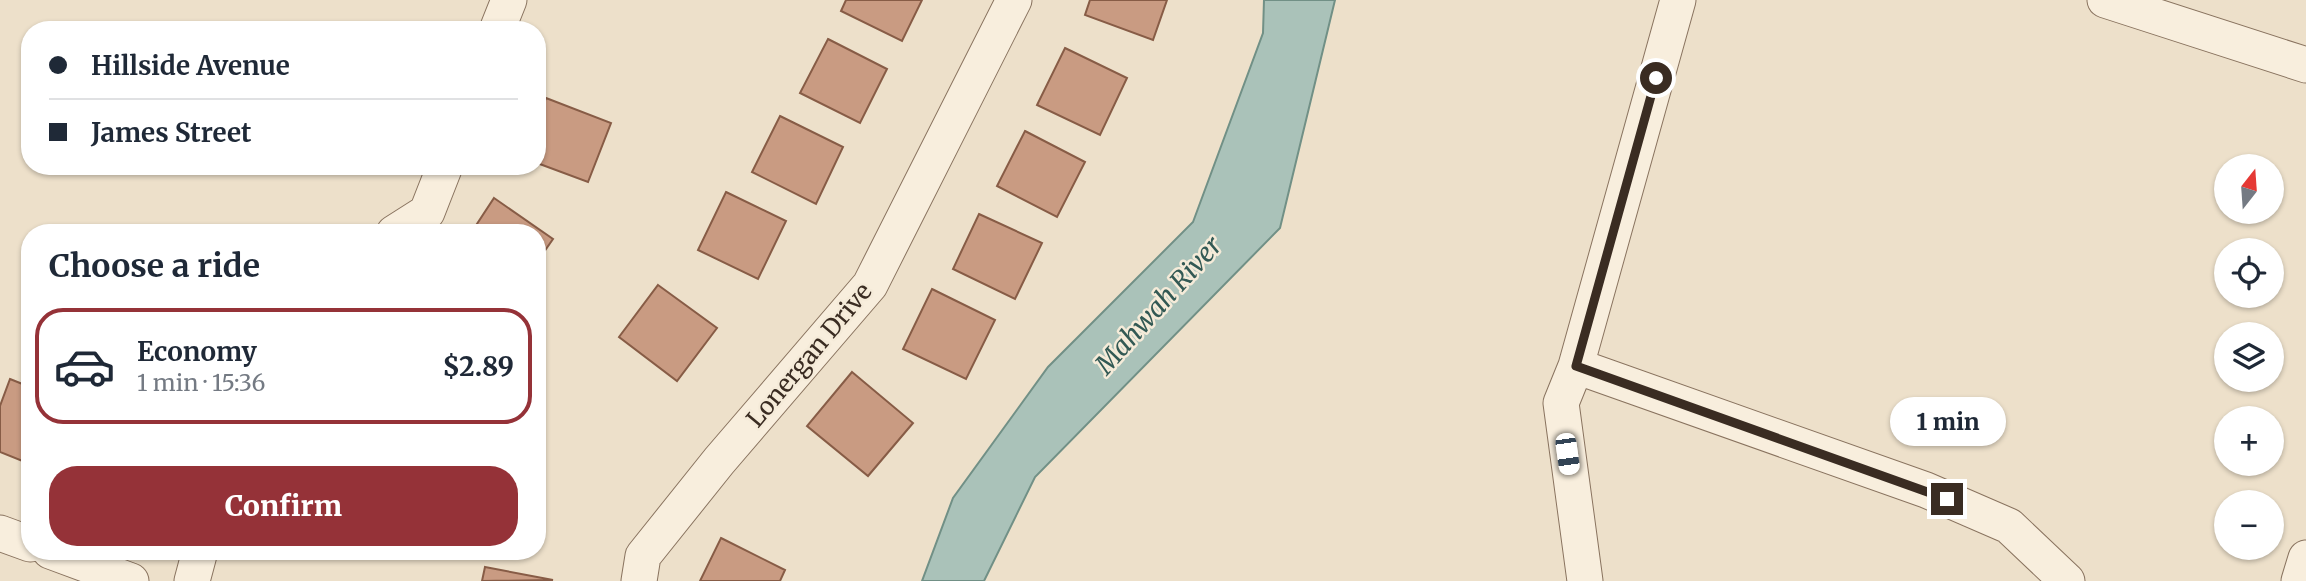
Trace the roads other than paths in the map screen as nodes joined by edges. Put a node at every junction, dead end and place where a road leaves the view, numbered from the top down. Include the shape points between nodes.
1 (509, 0) edge
2 (1013, 0) edge
3 (1678, 0) edge
4 (2105, 0) edge
5 (501, 21) edge
6 (2306, 65) edge
7 (442, 175) edge
8 (409, 224) edge
9 (1576, 366) junction
10 (0, 533) edge
11 (21, 541) edge
12 (2306, 558) edge
13 (74, 560) edge
14 (198, 560) edge
15 (131, 581) edge
16 (192, 581) edge
17 (639, 581) edge
18 (1585, 581) edge
19 (2067, 581) edge
20 (2299, 581) edge

1 - 5 street
2 - 17 street, Lonergan Drive via 870,285 643,556
3 - 9 street
4 - 6 street
7 - 8 street via 428,212
9 - 18 street via 1561,403
9 - 19 street via 1962,505 2009,526
10 - 11 street
12 - 20 street
13 - 15 street
14 - 16 street

